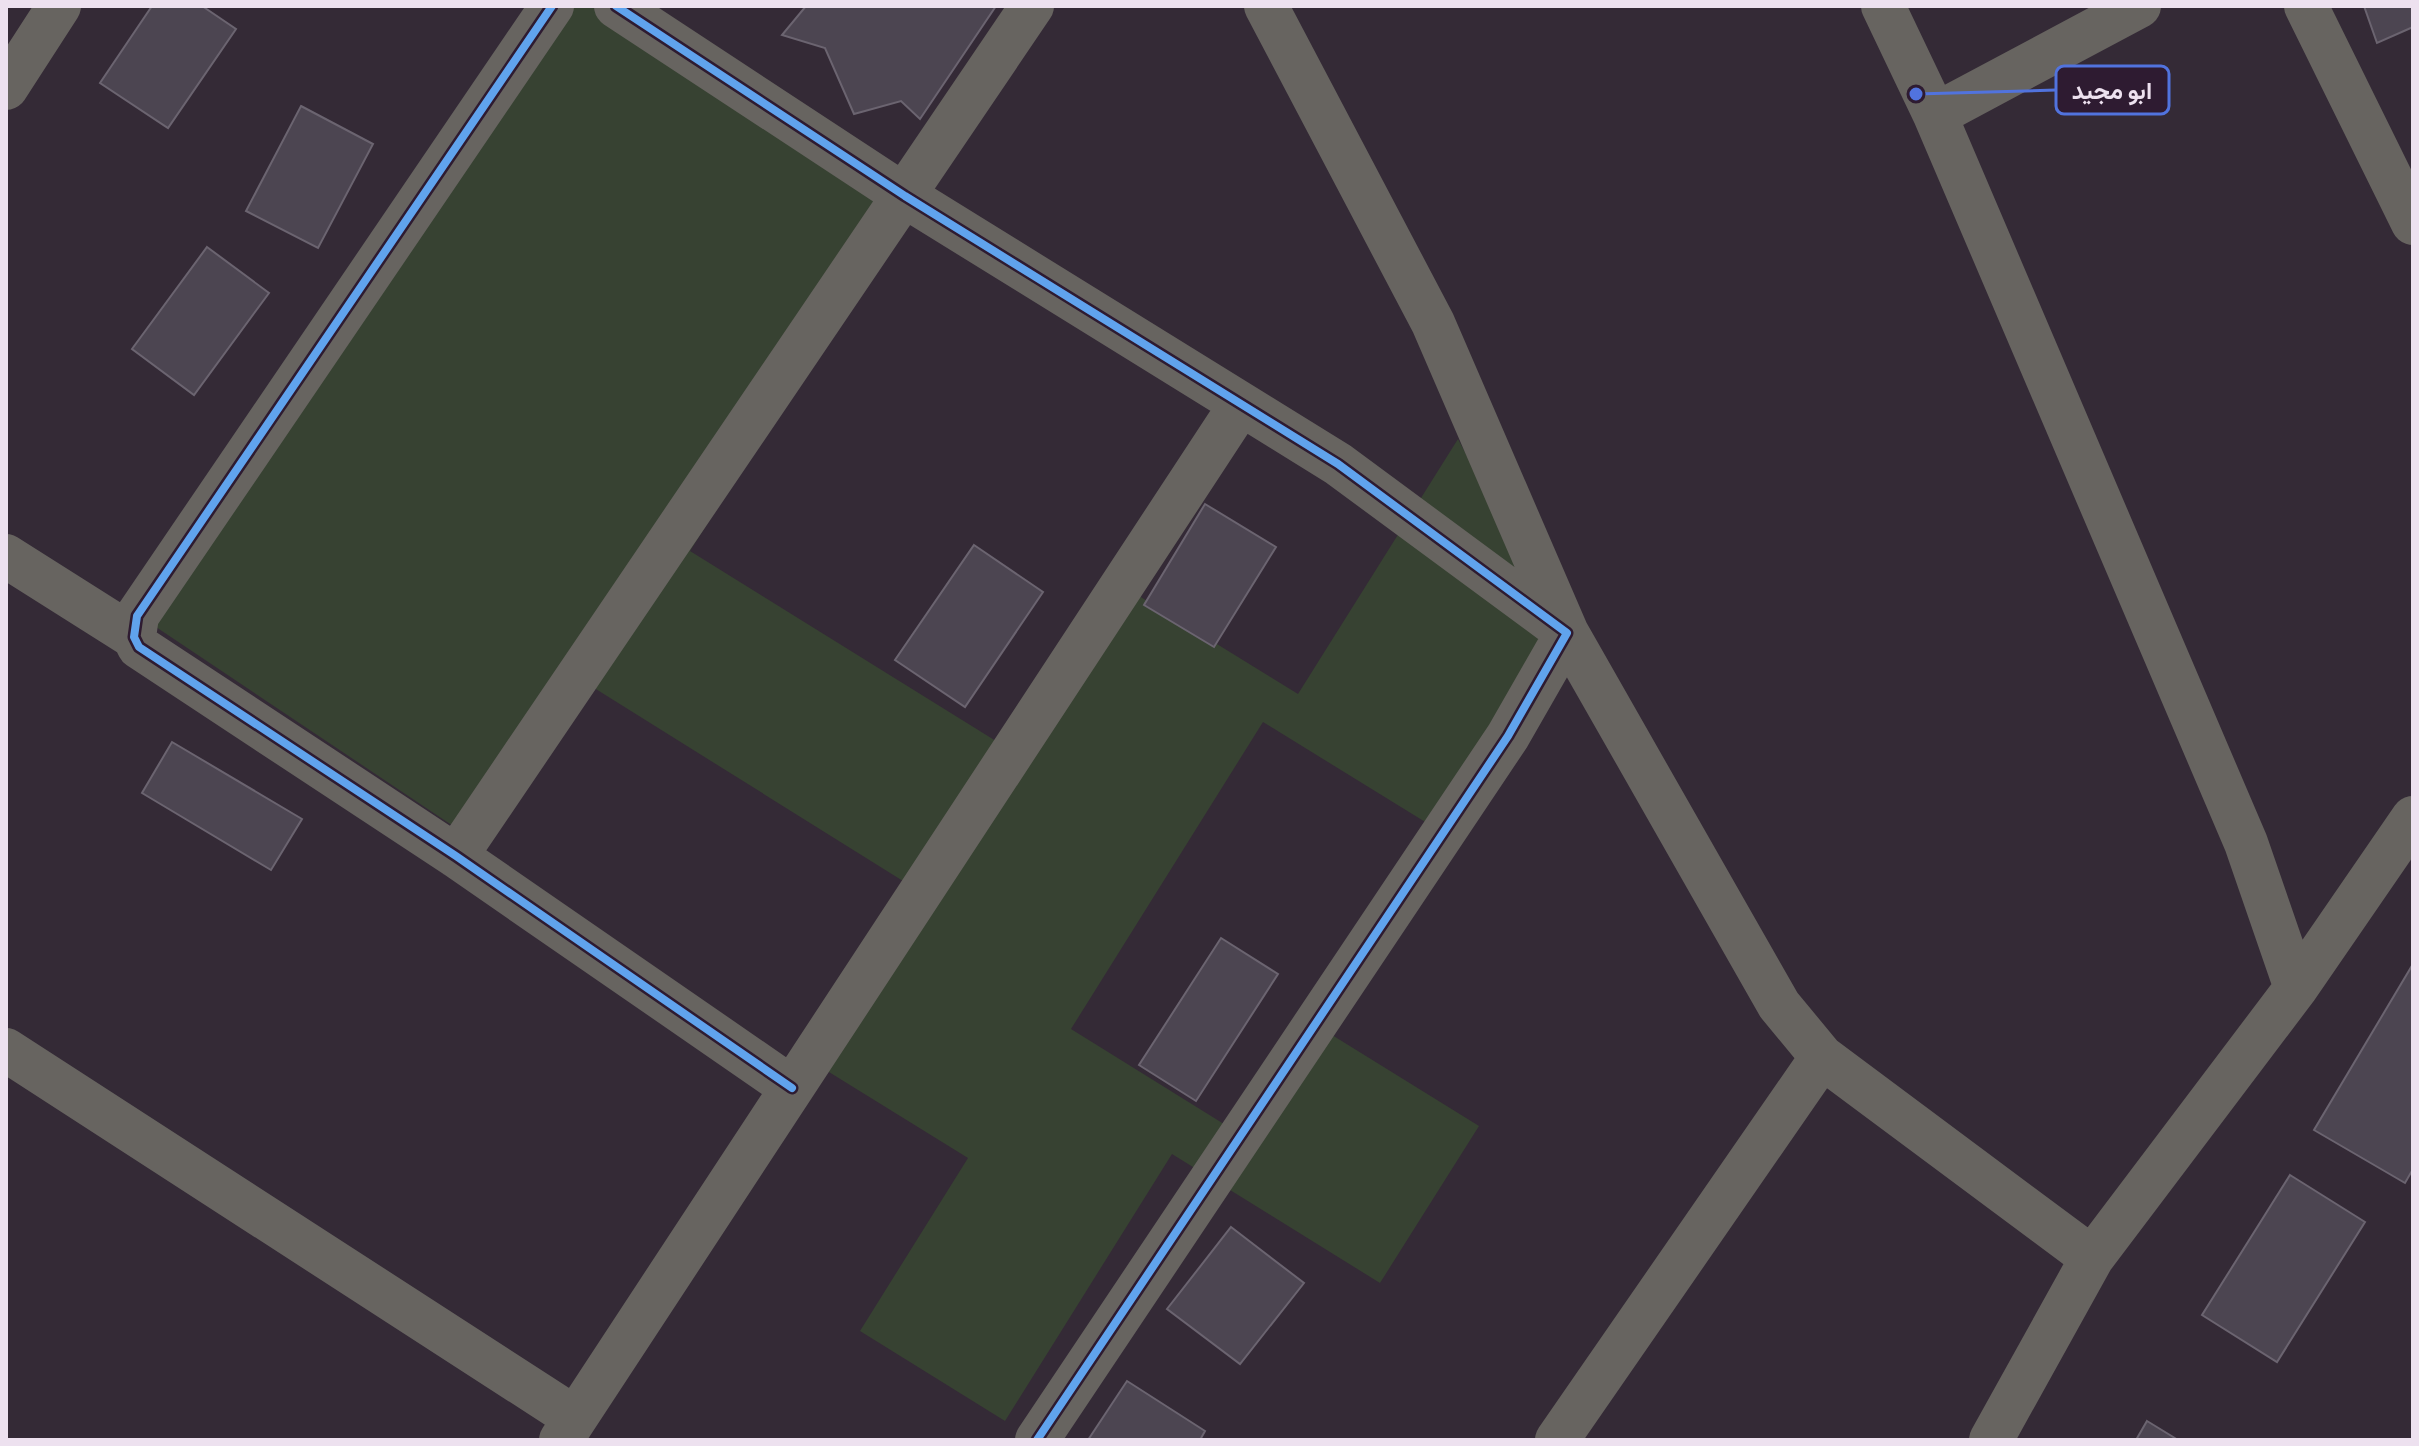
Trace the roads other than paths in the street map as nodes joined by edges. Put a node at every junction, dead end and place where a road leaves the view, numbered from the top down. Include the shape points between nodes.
1 (59, 6) edge
2 (552, 6) edge
3 (616, 6) edge
4 (1032, 6) edge
5 (1266, 6) edge
6 (1883, 6) edge
7 (2139, 6) edge
8 (2306, 6) edge
9 (6, 88) edge
10 (1935, 115) junction
11 (905, 196) junction
12 (2413, 223) edge
13 (1241, 404) junction
14 (6, 556) edge
15 (1567, 633) junction
16 (134, 637) junction
17 (2413, 818) edge
18 (456, 856) junction
19 (2296, 988) junction
20 (6, 1050) edge
21 (1822, 1057) junction
22 (792, 1088) junction
23 (2092, 1258) junction
24 (568, 1429) edge
25 (1037, 1440) edge
26 (1557, 1440) edge
27 (1991, 1440) edge

1 - 9 street
2 - 16 street via 137,616
3 - 11 street
4 - 11 street
5 - 15 street via 1433,323
6 - 10 street
7 - 10 street
8 - 12 street
10 - 19 street via 2246,843
11 - 13 street
11 - 18 street
13 - 15 street via 1338,464
13 - 22 street
14 - 16 street
15 - 21 street via 1779,1005
15 - 25 street via 1508,736
16 - 18 street via 139,647
17 - 19 street
18 - 22 street
19 - 23 street
20 - 24 street
21 - 23 street
21 - 26 street
22 - 24 street
23 - 27 street

